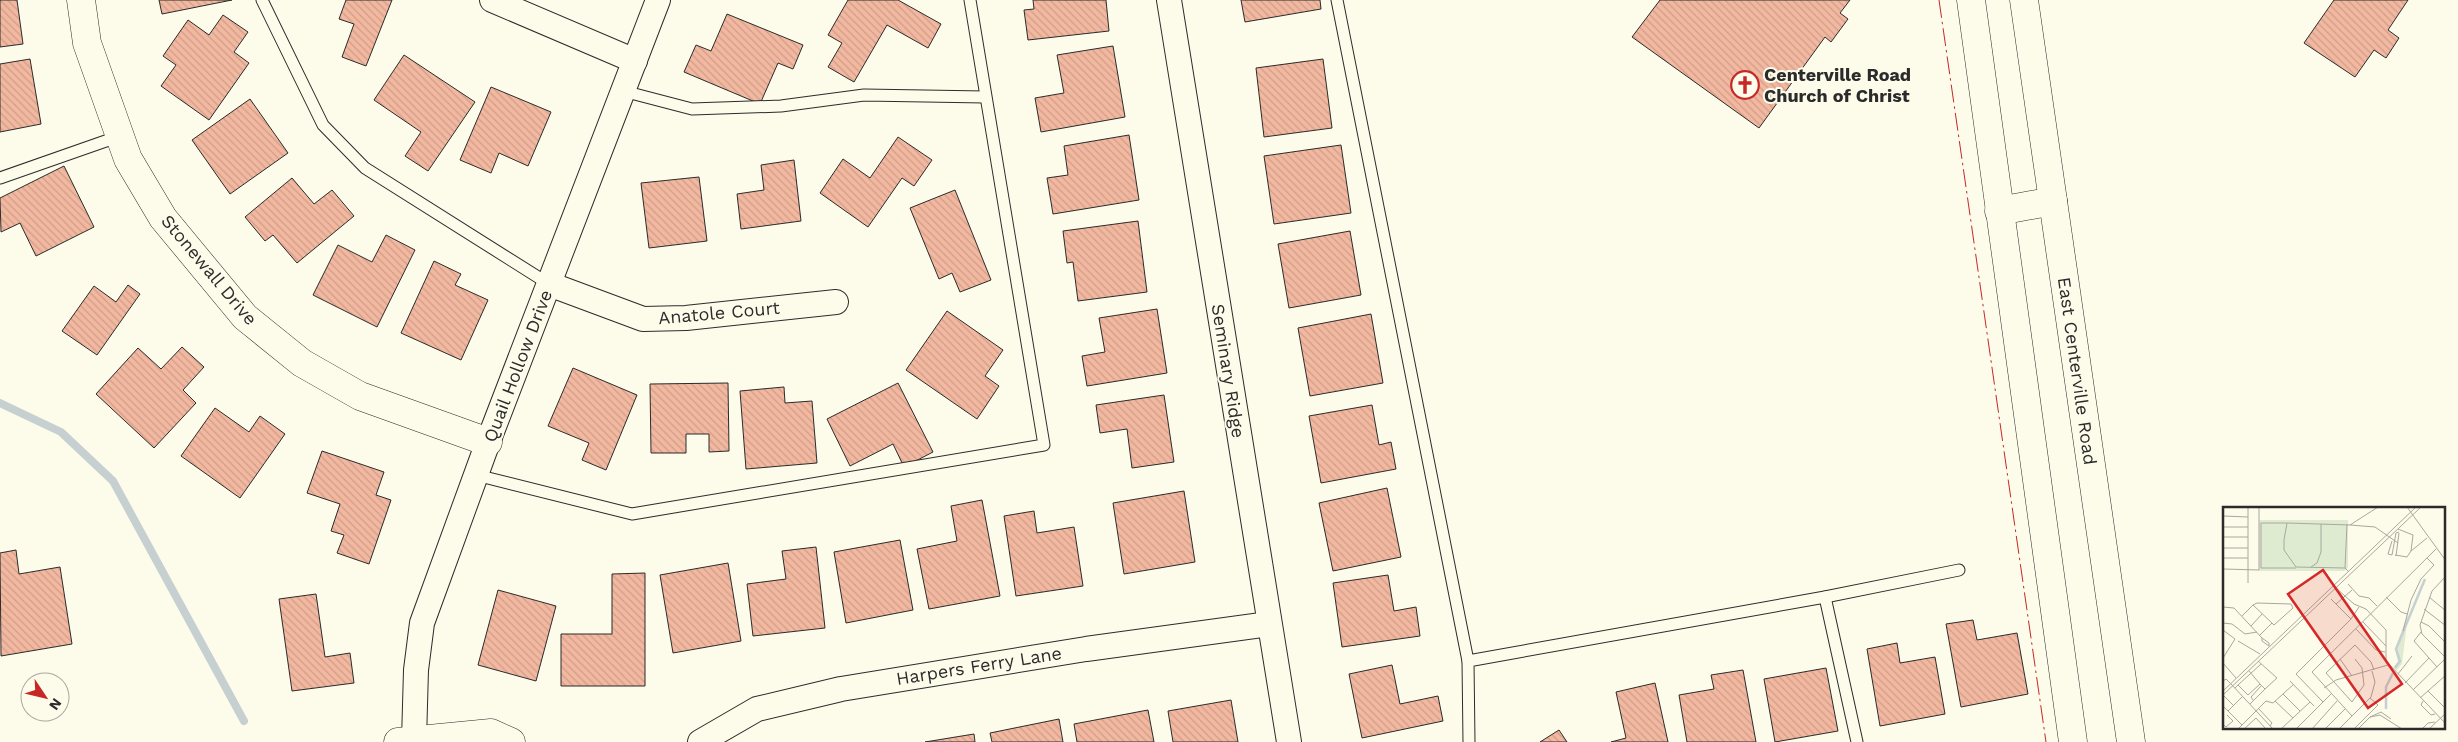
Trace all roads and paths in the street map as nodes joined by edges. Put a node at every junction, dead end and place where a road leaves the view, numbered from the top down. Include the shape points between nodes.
1 (81, 0) edge
2 (262, 0) edge
3 (492, 0) edge
4 (658, 0) edge
5 (970, 0) edge
6 (1169, 0) edge
7 (1338, 0) edge
8 (1971, 0) edge
9 (2024, 0) edge
10 (635, 61) junction
11 (623, 91) junction
12 (985, 97) junction
13 (120, 136) junction
14 (0, 178) edge
15 (2053, 201) junction
16 (1999, 211) junction
17 (549, 284) junction
18 (836, 302) dead end
19 (488, 442) junction
20 (476, 475) junction
21 (1959, 570) dead end
22 (1825, 597) junction
23 (1269, 624) junction
24 (1468, 661) junction
25 (406, 741) edge
26 (511, 742) edge
27 (700, 742) edge
28 (1289, 742) edge
29 (1469, 742) edge
30 (1857, 742) edge
31 (2072, 742) edge
32 (2131, 742) edge

1 - 13 main road, Stonewall Drive via 87,43
2 - 17 lane via 324,125 365,168
3 - 10 street
4 - 10 street, Quail Hollow Drive
5 - 12 lane
6 - 23 street, Seminary Ridge
7 - 24 lane
8 - 16 main road
9 - 15 main road, East Centerville Road
10 - 11 street, Quail Hollow Drive
11 - 12 lane via 692,109 781,106 864,95
11 - 17 street, Quail Hollow Drive
12 - 20 lane via 1044,445 632,514
13 - 14 lane
13 - 19 main road, Stonewall Drive via 128,158 163,218 244,317 302,363 360,396
15 - 16 main road
15 - 32 main road, East Centerville Road
16 - 31 main road
17 - 18 street, Anatole Court via 643,319 686,318
17 - 19 street, Quail Hollow Drive
19 - 20 street, Quail Hollow Drive
20 - 25 street, Quail Hollow Drive via 422,623
21 - 22 lane
22 - 24 lane
22 - 30 lane
23 - 27 street, Harpers Ferry Lane via 1086,649 841,689 757,709
23 - 28 street, Seminary Ridge
24 - 29 lane
25 - 26 main road via 491,733

